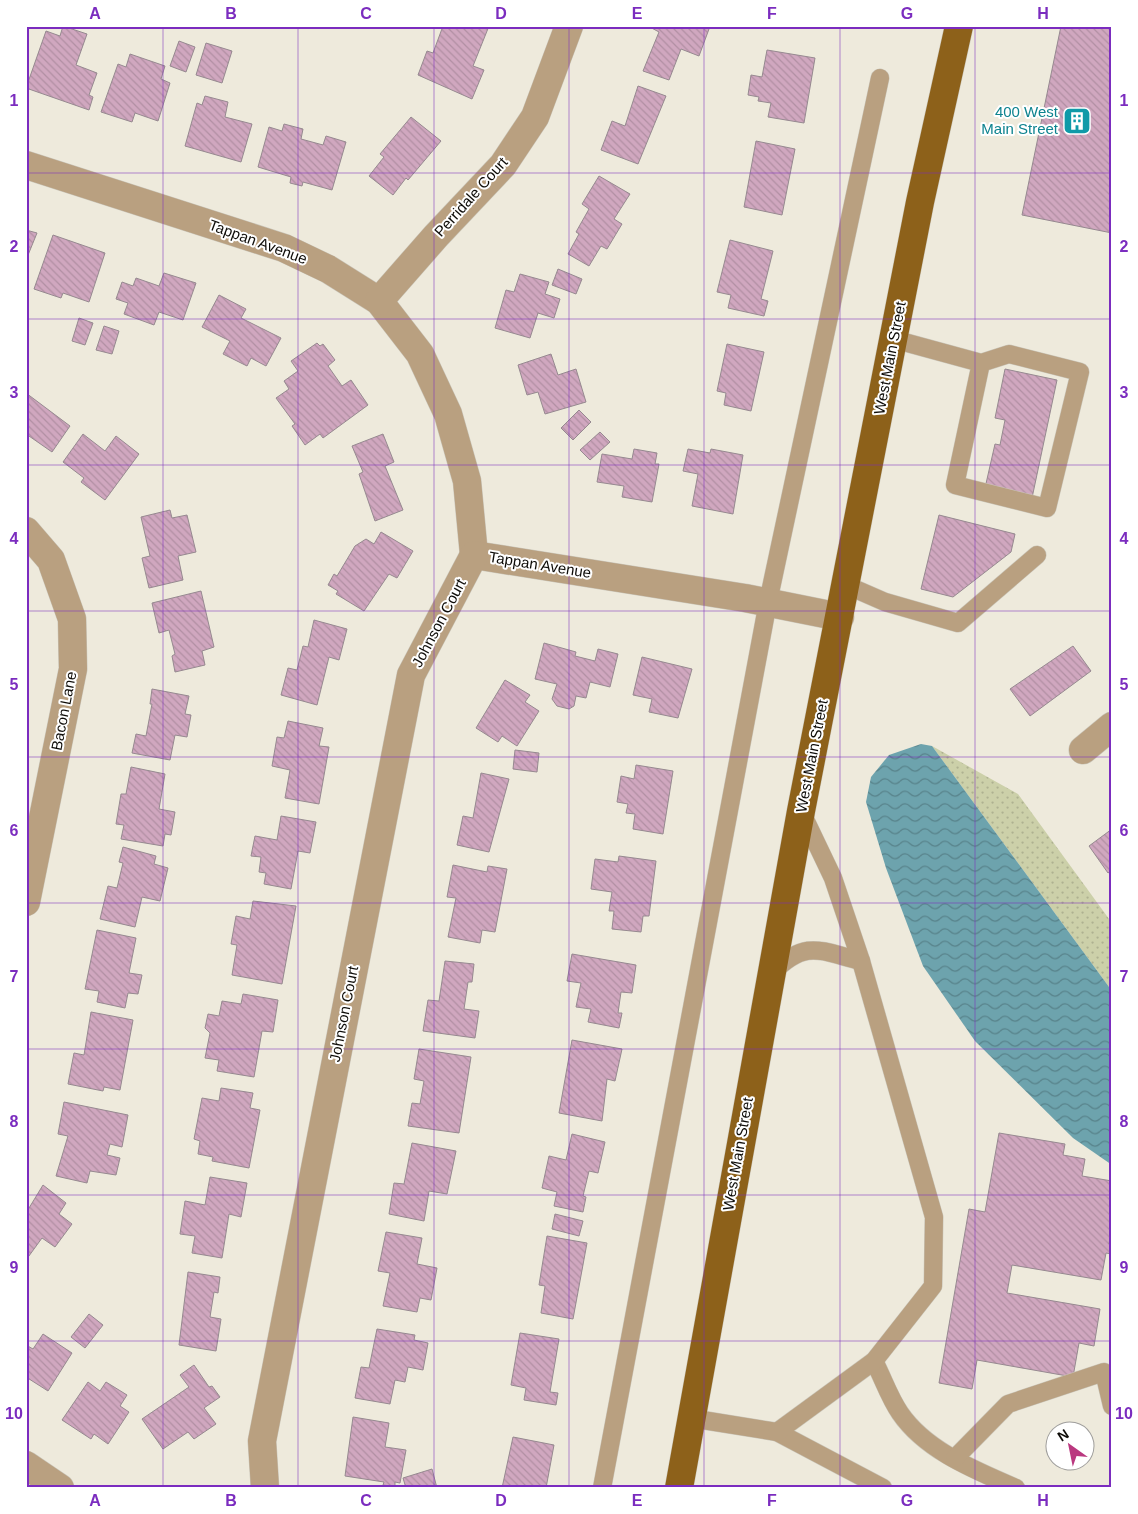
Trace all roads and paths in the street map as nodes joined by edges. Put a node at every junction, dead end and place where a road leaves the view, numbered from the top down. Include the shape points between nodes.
1 (568, 26) edge
2 (959, 26) edge
3 (880, 78) dead end
4 (26, 165) edge
5 (380, 300) junction
6 (893, 339) junction
7 (981, 363) junction
8 (26, 530) edge
9 (474, 555) junction
10 (1037, 555) dead end
11 (846, 585) junction
12 (768, 602) junction
13 (840, 617) junction
14 (1112, 726) edge
15 (1083, 750) dead end
16 (800, 810) junction
17 (26, 902) edge
18 (861, 961) junction
19 (771, 974) junction
20 (874, 1361) junction
21 (1112, 1406) edge
22 (690, 1418) junction
23 (777, 1432) junction
24 (955, 1458) junction
25 (26, 1465) edge
26 (60, 1488) edge
27 (265, 1488) edge
28 (602, 1488) edge
29 (679, 1488) edge
30 (883, 1488) edge
31 (1016, 1488) edge

1 - 5 street, Perridale Court via 535,117 503,165
2 - 6 main road, West Main Street
3 - 12 lane
4 - 5 street, Tappan Avenue via 284,248
5 - 9 street, Tappan Avenue via 420,354 448,414 467,481
6 - 7 lane
6 - 11 main road, West Main Street
7 - 7 lane via 955,485 1047,508 1080,372 1009,354
8 - 17 street, Bacon Lane via 51,560 72,619 73,669
9 - 12 street, Tappan Avenue
9 - 27 street, Johnson Court via 411,675 262,1441
10 - 11 lane via 958,623 885,602
11 - 13 main road, West Main Street
12 - 13 street, Tappan Avenue
12 - 28 lane
13 - 16 main road, West Main Street
14 - 15 street
16 - 18 lane via 833,878
16 - 19 main road, West Main Street
18 - 19 lane via 810,949 788,957
18 - 20 lane via 934,1217 933,1286
19 - 22 main road, West Main Street
20 - 23 lane
20 - 24 lane via 900,1413 926,1441
21 - 24 lane via 1104,1372 1008,1404
22 - 23 lane
22 - 29 main road, West Main Street
23 - 30 lane
24 - 31 lane
25 - 26 street

